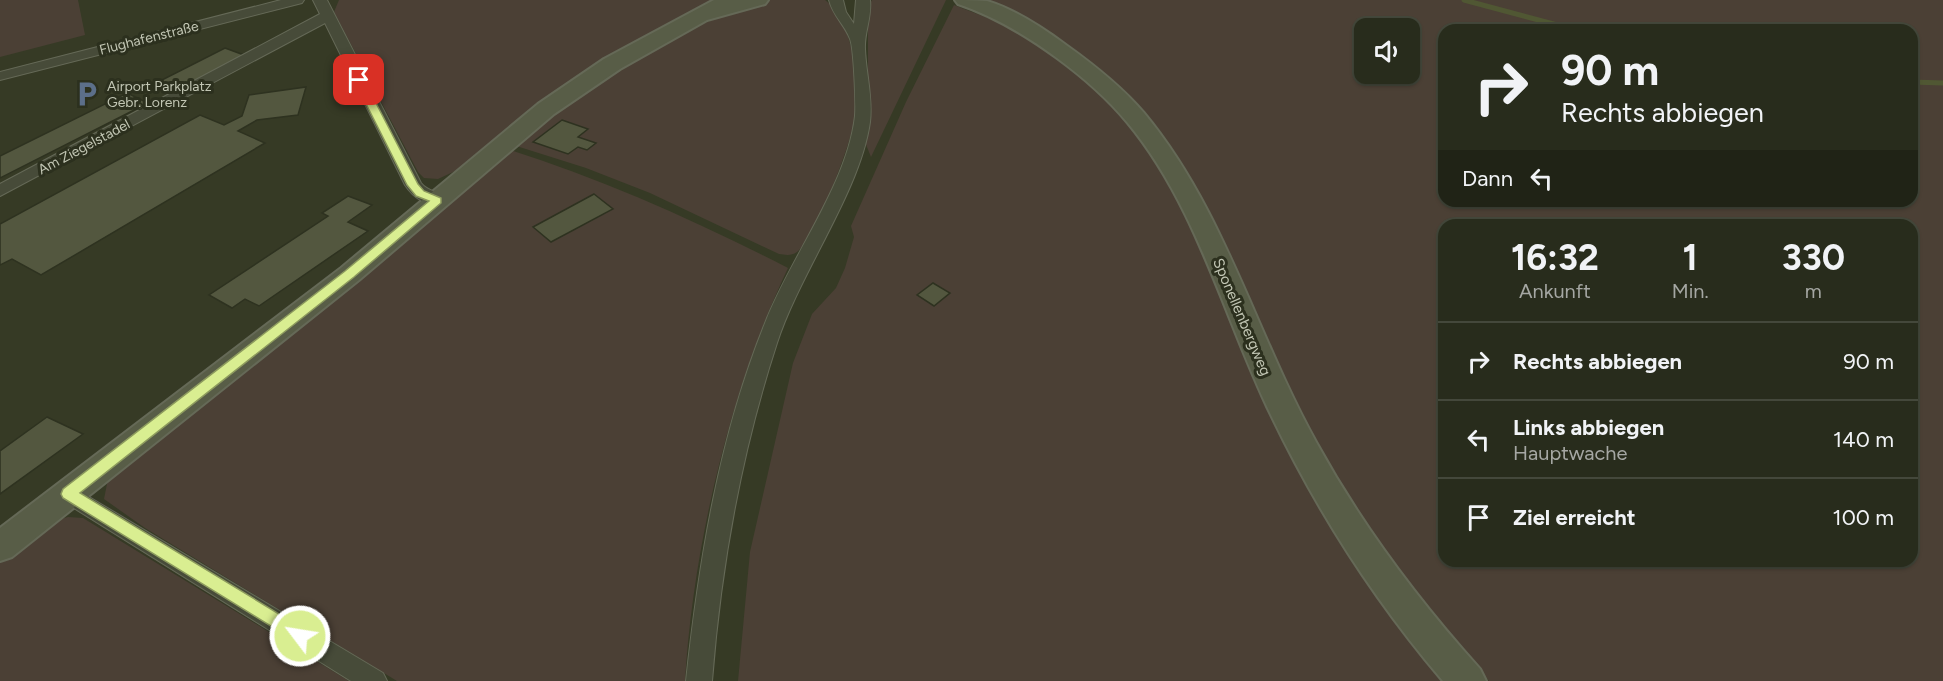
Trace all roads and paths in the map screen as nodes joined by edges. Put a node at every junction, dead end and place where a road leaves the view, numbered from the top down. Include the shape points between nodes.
1 (297, 0) edge
2 (320, 0) edge
3 (729, 0) edge
4 (758, 0) edge
5 (836, 0) edge
6 (863, 0) edge
7 (968, 1) edge
8 (326, 17) junction
9 (698, 19) junction
10 (858, 40) junction
11 (0, 76) edge
12 (0, 191) edge
13 (437, 200) junction
14 (69, 494) junction
15 (0, 547) edge
16 (374, 681) edge
17 (699, 681) edge
18 (1467, 681) edge

1 - 11 street, Flughafenstraße
2 - 8 street
3 - 9 street
4 - 9 street
5 - 10 street via 839,12
6 - 10 street
7 - 18 street, Sponellenbergweg via 1034,32 1075,59 1140,121 1181,181 1205,227 1258,357 1313,468 1393,590
8 - 12 street, Am Ziegelstadel
8 - 13 street via 413,185 420,194
9 - 13 street via 585,82 546,109
10 - 17 street via 863,112 856,145 775,324 741,430 709,586
13 - 14 street via 350,274
14 - 15 street
14 - 16 street

